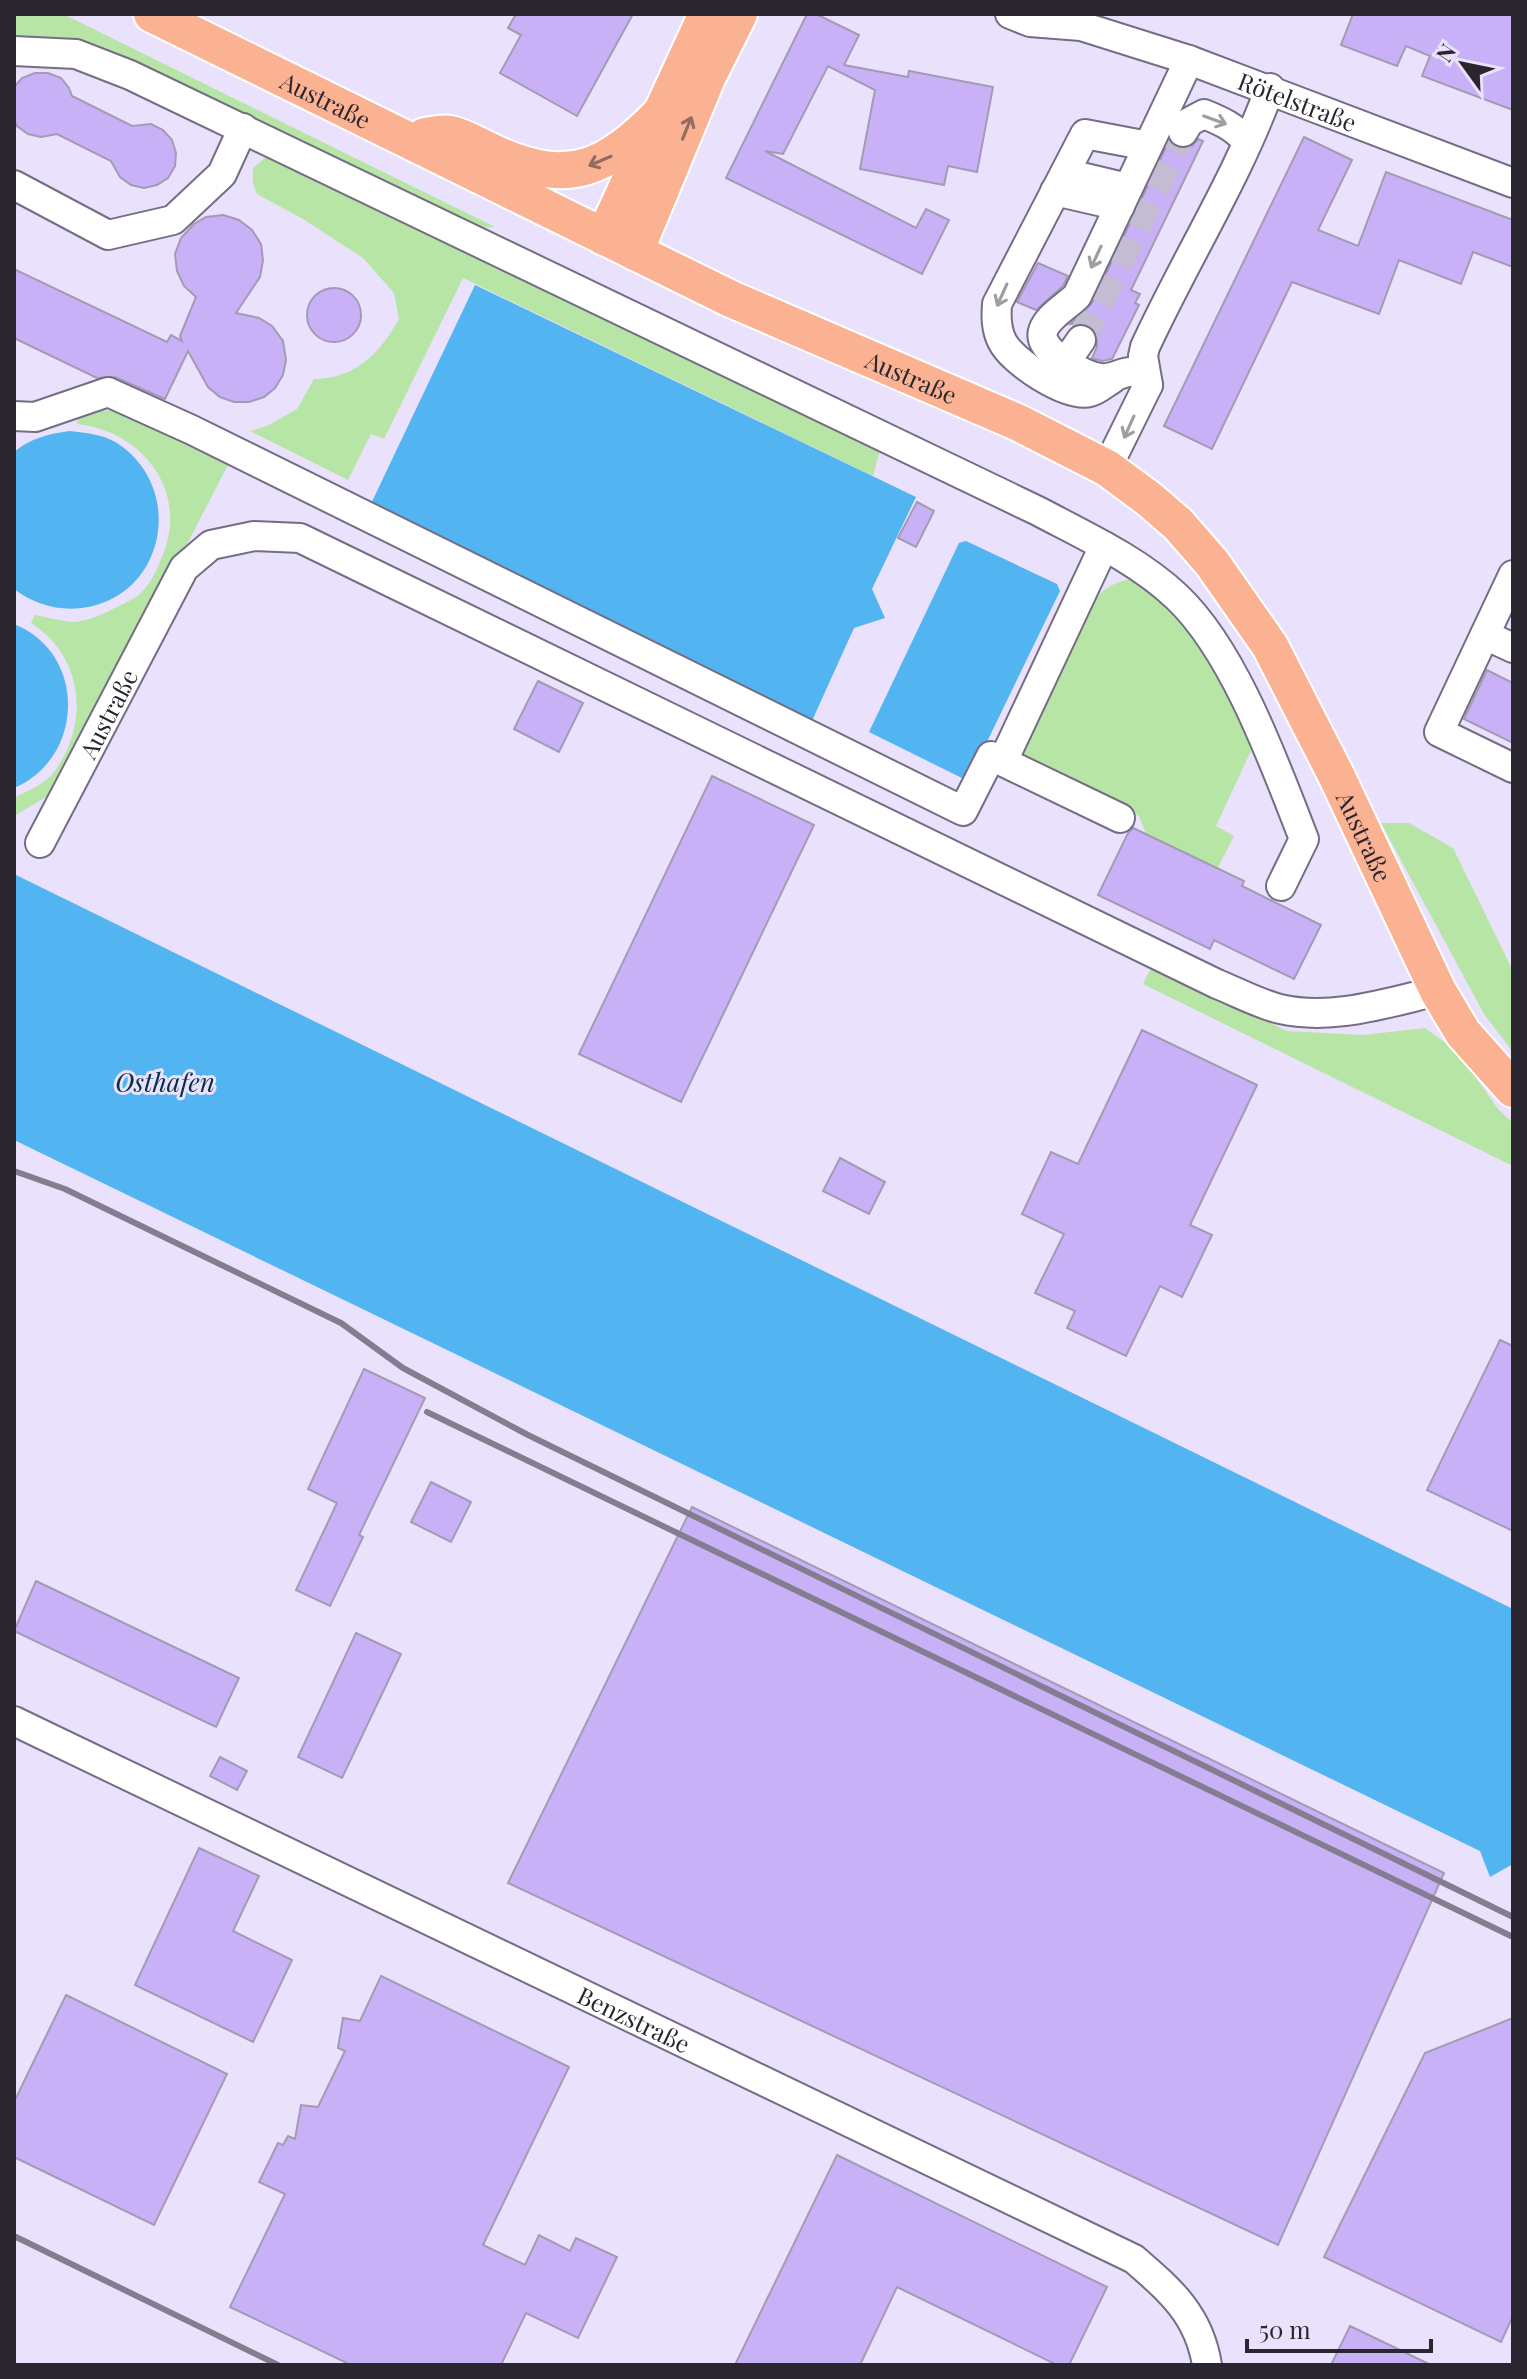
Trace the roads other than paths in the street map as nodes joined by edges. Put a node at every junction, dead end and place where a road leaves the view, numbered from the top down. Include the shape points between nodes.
1 (152, 14) edge
2 (707, 14) edge
3 (739, 14) edge
4 (1010, 14) edge
5 (1073, 20) edge
6 (14, 51) edge
7 (1189, 60) junction
8 (1270, 88) junction
9 (661, 113) junction
10 (243, 128) junction
11 (1183, 132) tunnel mouth
12 (404, 138) junction
13 (1247, 142) junction
14 (1065, 172) junction
15 (1134, 176) junction
16 (1513, 183) edge
17 (14, 185) edge
18 (620, 244) junction
19 (1081, 340) tunnel mouth
20 (1060, 359) junction
21 (1112, 379) junction
22 (1148, 385) junction
23 (14, 416) edge
24 (1107, 468) junction
25 (1104, 546) junction
26 (1513, 575) edge
27 (1485, 635) junction
28 (1513, 648) edge
29 (1003, 761) junction
30 (1513, 768) edge
31 (1120, 818) dead end
32 (40, 843) dead end
33 (1281, 886) dead end
34 (1438, 991) junction
35 (1513, 1089) edge
36 (14, 1721) edge
37 (1207, 2365) edge

1 - 12 main road, Austraße
2 - 9 main road
18 -> 3 main road
4 - 5 street, Rötelstraße via 1030,22
5 - 7 street, Rötelstraße
6 - 10 street via 76,54
7 - 8 street, Rötelstraße
7 - 15 street
8 - 13 street
8 - 16 street, Rötelstraße
9 -> 12 main road via 608,159 573,171 523,166 449,133
9 - 18 main road
10 - 17 street via 222,174 173,220 108,235
10 - 25 street
11 -> 13 street via 1204,114 1227,124
12 - 18 main road, Austraße
13 - 22 street via 1148,342 1143,356
14 - 15 street
14 - 15 street via 1085,134
14 -> 21 street via 997,304 997,327 1012,356 1066,390 1090,392
15 -> 20 street via 1077,296 1043,329 1046,347
18 - 24 main road, Austraße via 731,299 1019,423
19 - 20 street
20 - 21 street via 1091,376
21 - 22 street via 1134,372
22 -> 24 street
23 - 29 street via 35,417 108,392 963,811 991,756
24 - 34 main road, Austraße via 1178,524 1270,646
25 - 29 street
25 - 33 street via 1178,598 1222,655 1269,750 1304,839
26 - 27 street
27 - 28 street
27 - 30 street via 1439,732
29 - 31 street
32 - 34 street, Austraße via 184,568 211,545 254,536 300,538 1217,984 1277,1008 1336,1014
34 - 35 main road, Austraße via 1463,1033
36 - 37 street, Benzstraße via 1134,2259 1175,2294 1203,2341

